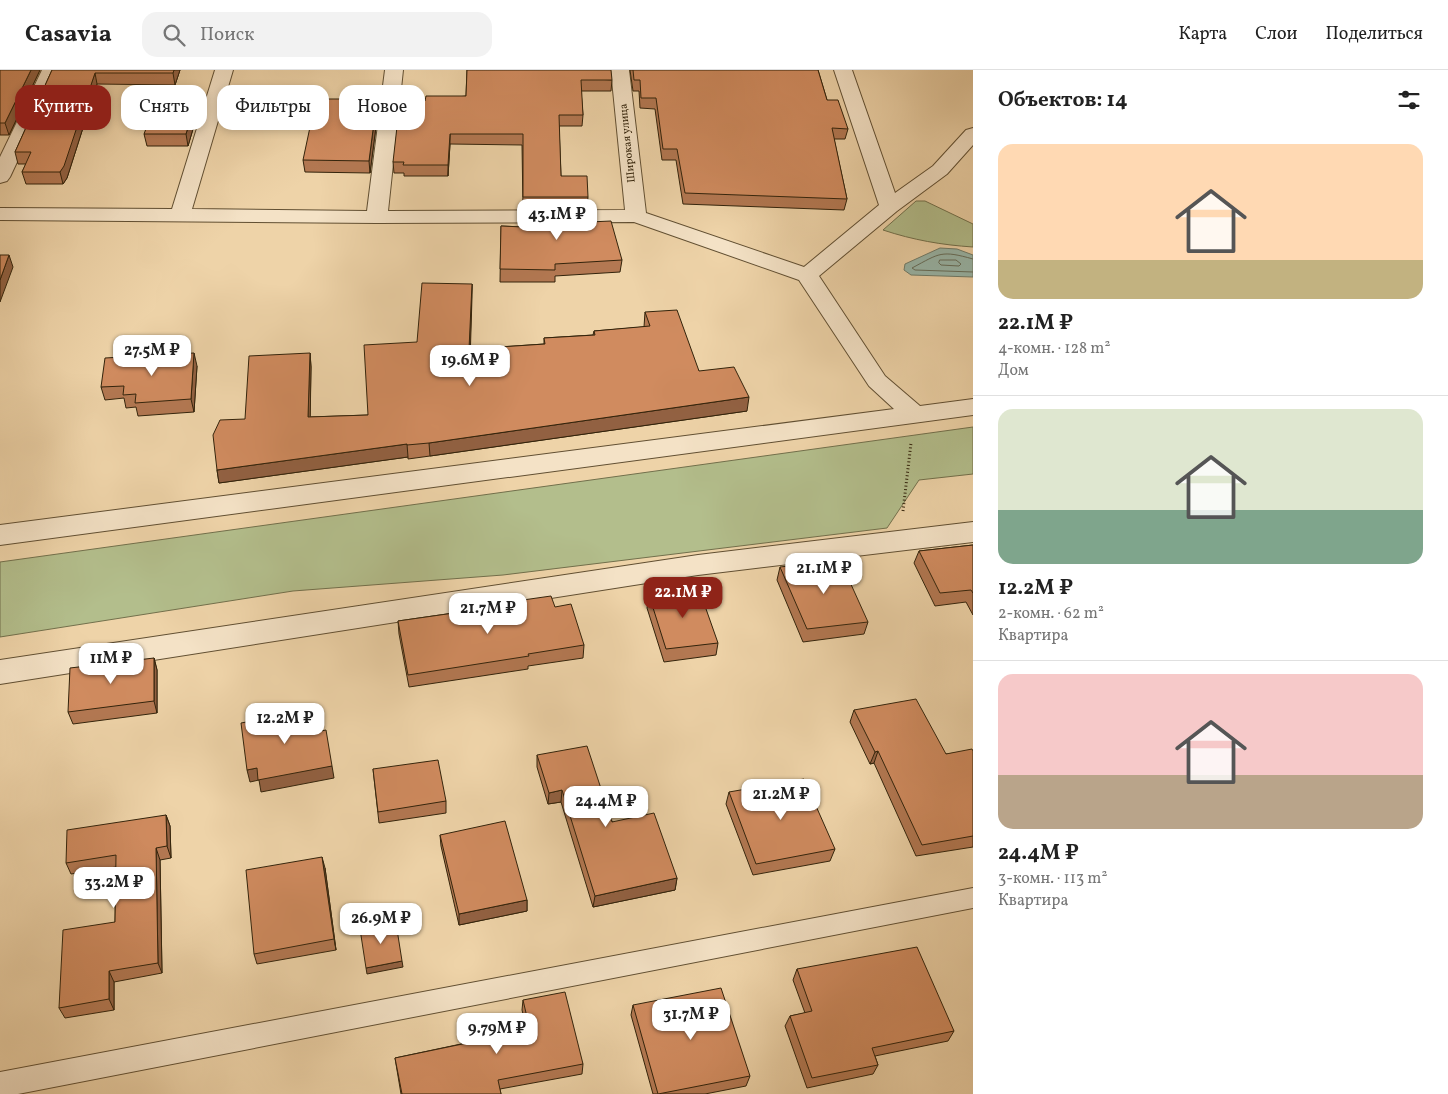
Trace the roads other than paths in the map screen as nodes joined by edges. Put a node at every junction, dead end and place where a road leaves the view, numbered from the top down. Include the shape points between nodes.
1 (51, 70) edge
2 (224, 70) edge
3 (394, 70) edge
4 (620, 70) edge
5 (842, 70) edge
6 (972, 137) edge
7 (0, 177) edge
8 (890, 207) junction
9 (0, 214) edge
10 (180, 216) junction
11 (636, 216) junction
12 (376, 217) junction
13 (807, 275) junction
14 (973, 407) edge
15 (915, 415) junction
16 (973, 532) edge
17 (0, 535) edge
18 (0, 672) edge
19 (973, 898) edge
20 (0, 1085) edge

1 - 7 street
2 - 10 street
3 - 12 street
4 - 11 street, Широкая улица
5 - 8 street
6 - 8 street via 940,170
8 - 13 street
9 - 10 street
10 - 12 street
11 - 12 street
11 - 13 street
13 - 15 street via 877,382
14 - 15 street
15 - 17 street
16 - 18 street via 698,565
19 - 20 lane

